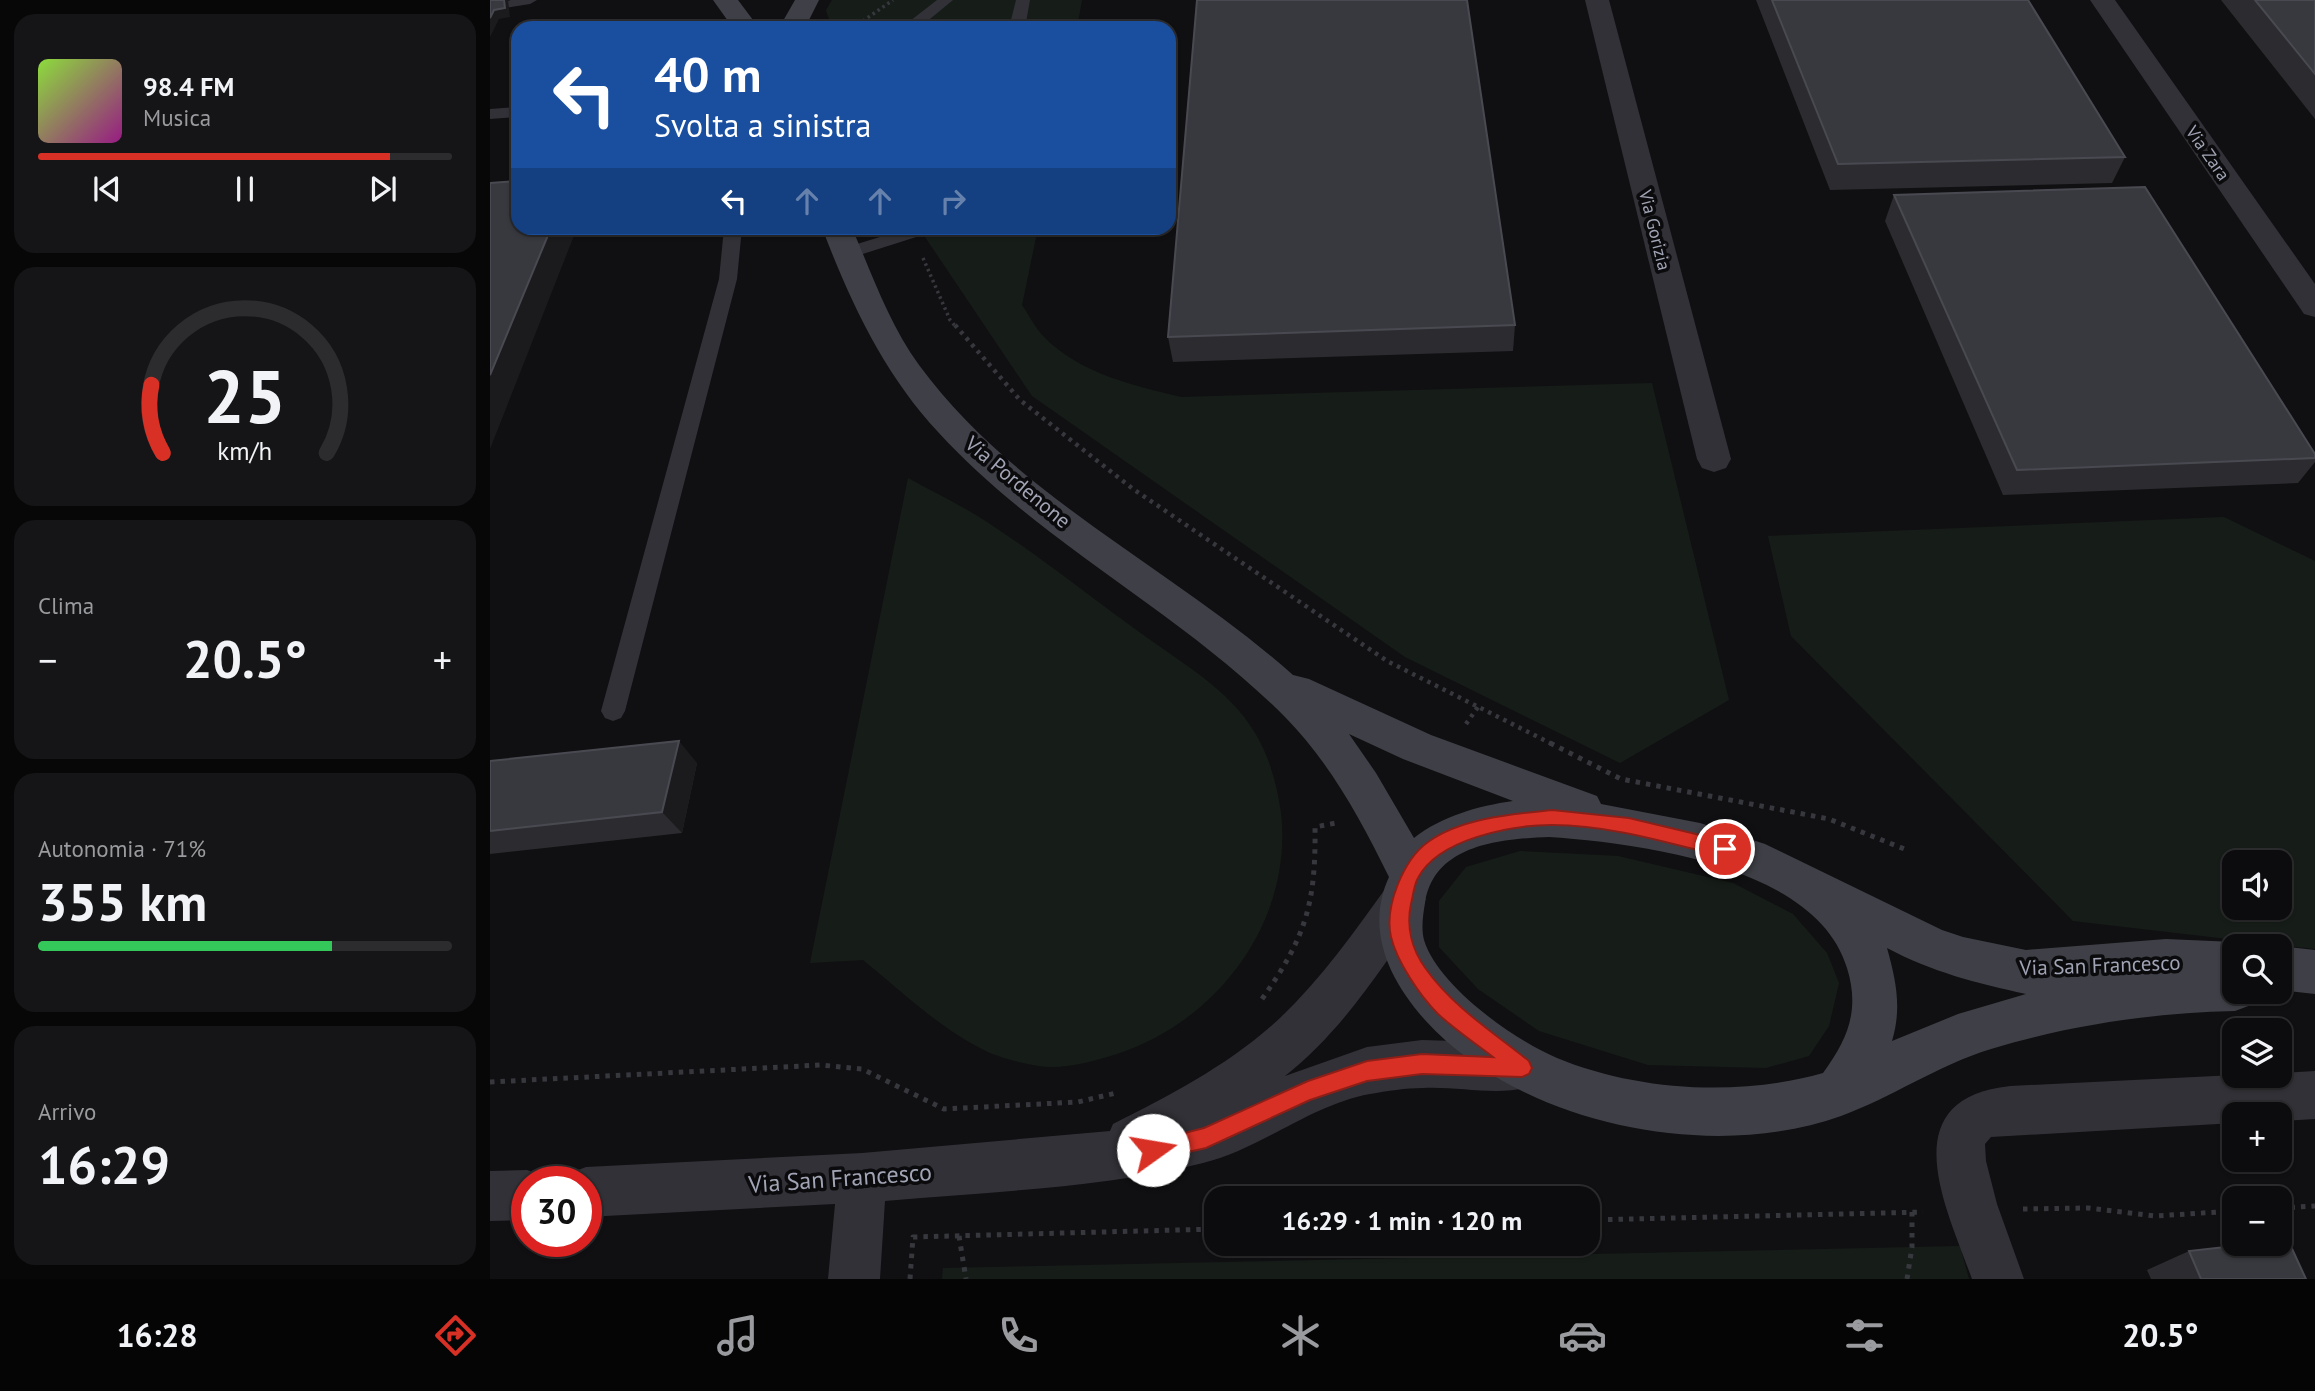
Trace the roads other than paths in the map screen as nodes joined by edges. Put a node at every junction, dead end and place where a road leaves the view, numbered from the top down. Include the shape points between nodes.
1 (530, 0) edge
2 (719, 0) edge
3 (727, 0) edge
4 (807, 0) edge
5 (946, 0) edge
6 (1023, 0) edge
7 (1597, 0) edge
8 (2102, 0) edge
9 (509, 5) dead end
10 (741, 21) edge
11 (796, 21) edge
12 (918, 21) edge
13 (1018, 21) edge
14 (511, 112) edge
15 (490, 114) edge
16 (732, 235) edge
17 (880, 235) edge
18 (842, 240) edge
19 (2315, 307) edge
20 (1714, 459) dead end
21 (1268, 677) junction
22 (613, 711) dead end
23 (1629, 826) junction
24 (1407, 886) junction
25 (1814, 888) junction
26 (2222, 963) edge
27 (2292, 969) edge
28 (2315, 972) edge
29 (2222, 990) edge
30 (2292, 991) edge
31 (2315, 992) edge
32 (1522, 1068) junction
33 (1838, 1093) junction
34 (2315, 1095) edge
35 (1093, 1159) junction
36 (862, 1178) junction
37 (602, 1191) edge
38 (511, 1195) edge
39 (490, 1196) edge
40 (854, 1279) edge
41 (1998, 1279) edge

1 - 9 lane
2 - 3 street
3 - 10 street
4 - 11 street
5 - 12 lane
6 - 13 lane
7 - 20 street, Via Gorizia
8 - 19 street, Via Zara
14 - 15 lane
16 - 22 lane via 728,279
17 - 18 lane
18 - 21 street, Via Pordenone via 892,349 961,435 1031,498
21 - 23 street, Via Pordenone via 1443,757
21 - 24 street, Via Pordenone via 1318,726 1377,813
23 - 24 street via 1552,818 1464,832 1440,844
23 - 25 street via 1725,849
24 - 32 street, Via San Francesco via 1400,936 1417,974 1455,1017
24 - 35 street, Via San Francesco via 1331,997 1279,1050 1189,1111
25 - 26 street, Via San Francesco via 1931,948 1993,966 2047,972 2166,961
25 - 33 street via 1856,930 1875,990 1866,1049
27 - 28 street
29 - 33 street, Via San Francesco via 2152,994 2014,1020 1926,1050
30 - 31 street
32 - 33 street, Via San Francesco via 1587,1094 1681,1110 1780,1107
32 - 35 street, Via San Francesco via 1422,1064 1367,1071 1308,1091 1206,1138
34 - 41 street via 2010,1110 1976,1117 1961,1135 1959,1150
35 - 36 street, Via San Francesco
36 - 37 street, Via San Francesco
36 - 40 street
38 - 39 street

